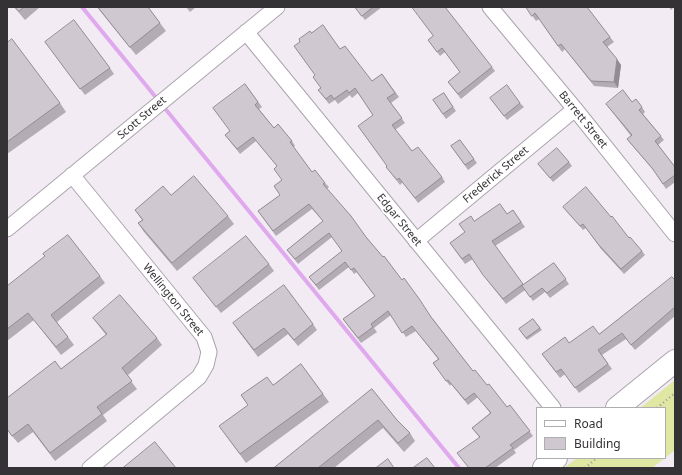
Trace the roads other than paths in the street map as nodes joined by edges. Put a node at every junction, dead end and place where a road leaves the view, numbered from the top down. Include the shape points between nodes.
1 (277, 7) edge
2 (490, 7) edge
3 (246, 32) junction
4 (575, 109) junction
5 (72, 175) junction
6 (8, 227) edge
7 (675, 234) edge
8 (416, 241) junction
9 (675, 361) edge
10 (552, 407) edge
11 (618, 407) edge
12 (555, 459) edge
13 (90, 468) edge
14 (544, 468) edge

1 - 3 street, Scott Street
2 - 4 street, Barrett Street
3 - 5 street, Scott Street
3 - 8 street, Edgar Street
4 - 7 street, Barrett Street
4 - 8 street, Frederick Street
5 - 6 street, Scott Street
5 - 13 street, Wellington Street via 204,337 209,352 206,365 199,377
8 - 10 street, Edgar Street
9 - 11 street
12 - 14 street

